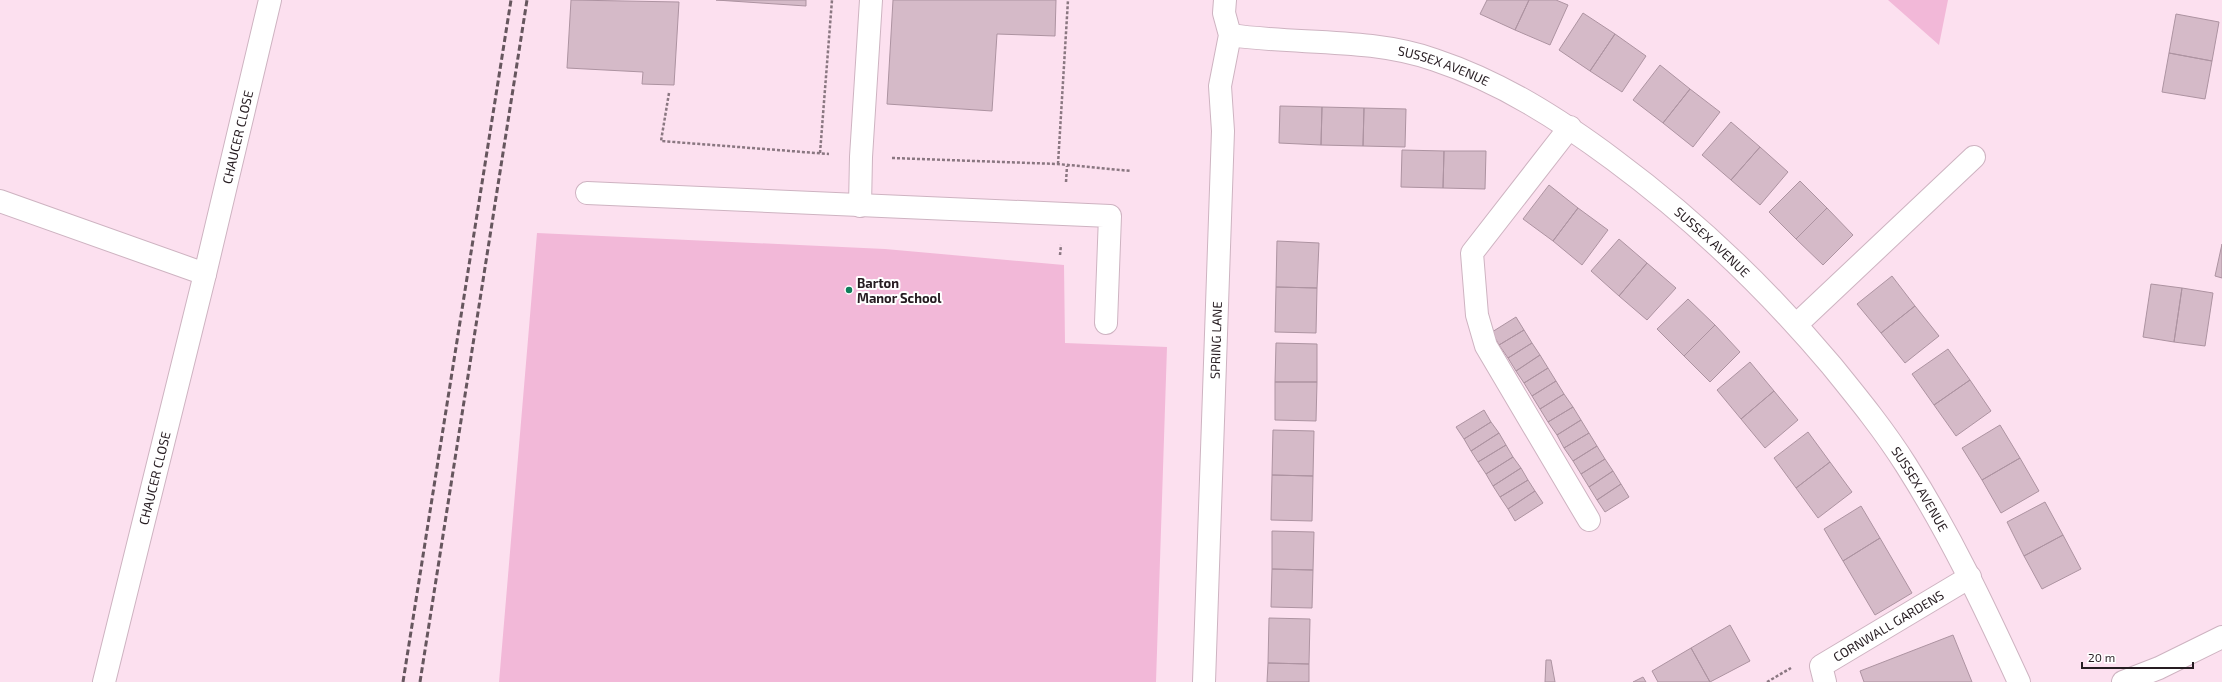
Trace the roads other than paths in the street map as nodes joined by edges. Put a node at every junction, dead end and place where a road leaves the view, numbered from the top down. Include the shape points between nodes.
1 (270, 0) edge
2 (871, 0) edge
3 (1225, 0) edge
4 (1230, 35) junction
5 (1570, 127) junction
6 (1974, 157) dead end
7 (587, 194) dead end
8 (0, 201) edge
9 (860, 206) junction
10 (205, 274) junction
11 (1106, 323) dead end
12 (1796, 324) junction
13 (1589, 520) dead end
14 (1970, 577) junction
15 (2222, 637) edge
16 (104, 682) edge
17 (1204, 682) edge
18 (1825, 682) edge
19 (2019, 682) edge
20 (2123, 682) edge

1 - 10 street, CHAUCER CLOSE
2 - 9 street
3 - 4 street, SPRING LANE via 1224,12
4 - 5 street, SUSSEX AVENUE via 1261,40 1386,48 1433,59 1486,80
4 - 17 street, SPRING LANE via 1220,86 1223,131
5 - 12 street, SUSSEX AVENUE via 1695,224
5 - 13 street via 1472,253 1477,315 1486,346
6 - 12 street
7 - 9 street
8 - 10 street
9 - 11 street via 1110,216
10 - 16 street, CHAUCER CLOSE
12 - 14 street, SUSSEX AVENUE via 1852,391 1906,464
14 - 18 street, CORNWALL GARDENS via 1821,666
14 - 19 street, SUSSEX AVENUE
15 - 20 street via 2159,668

